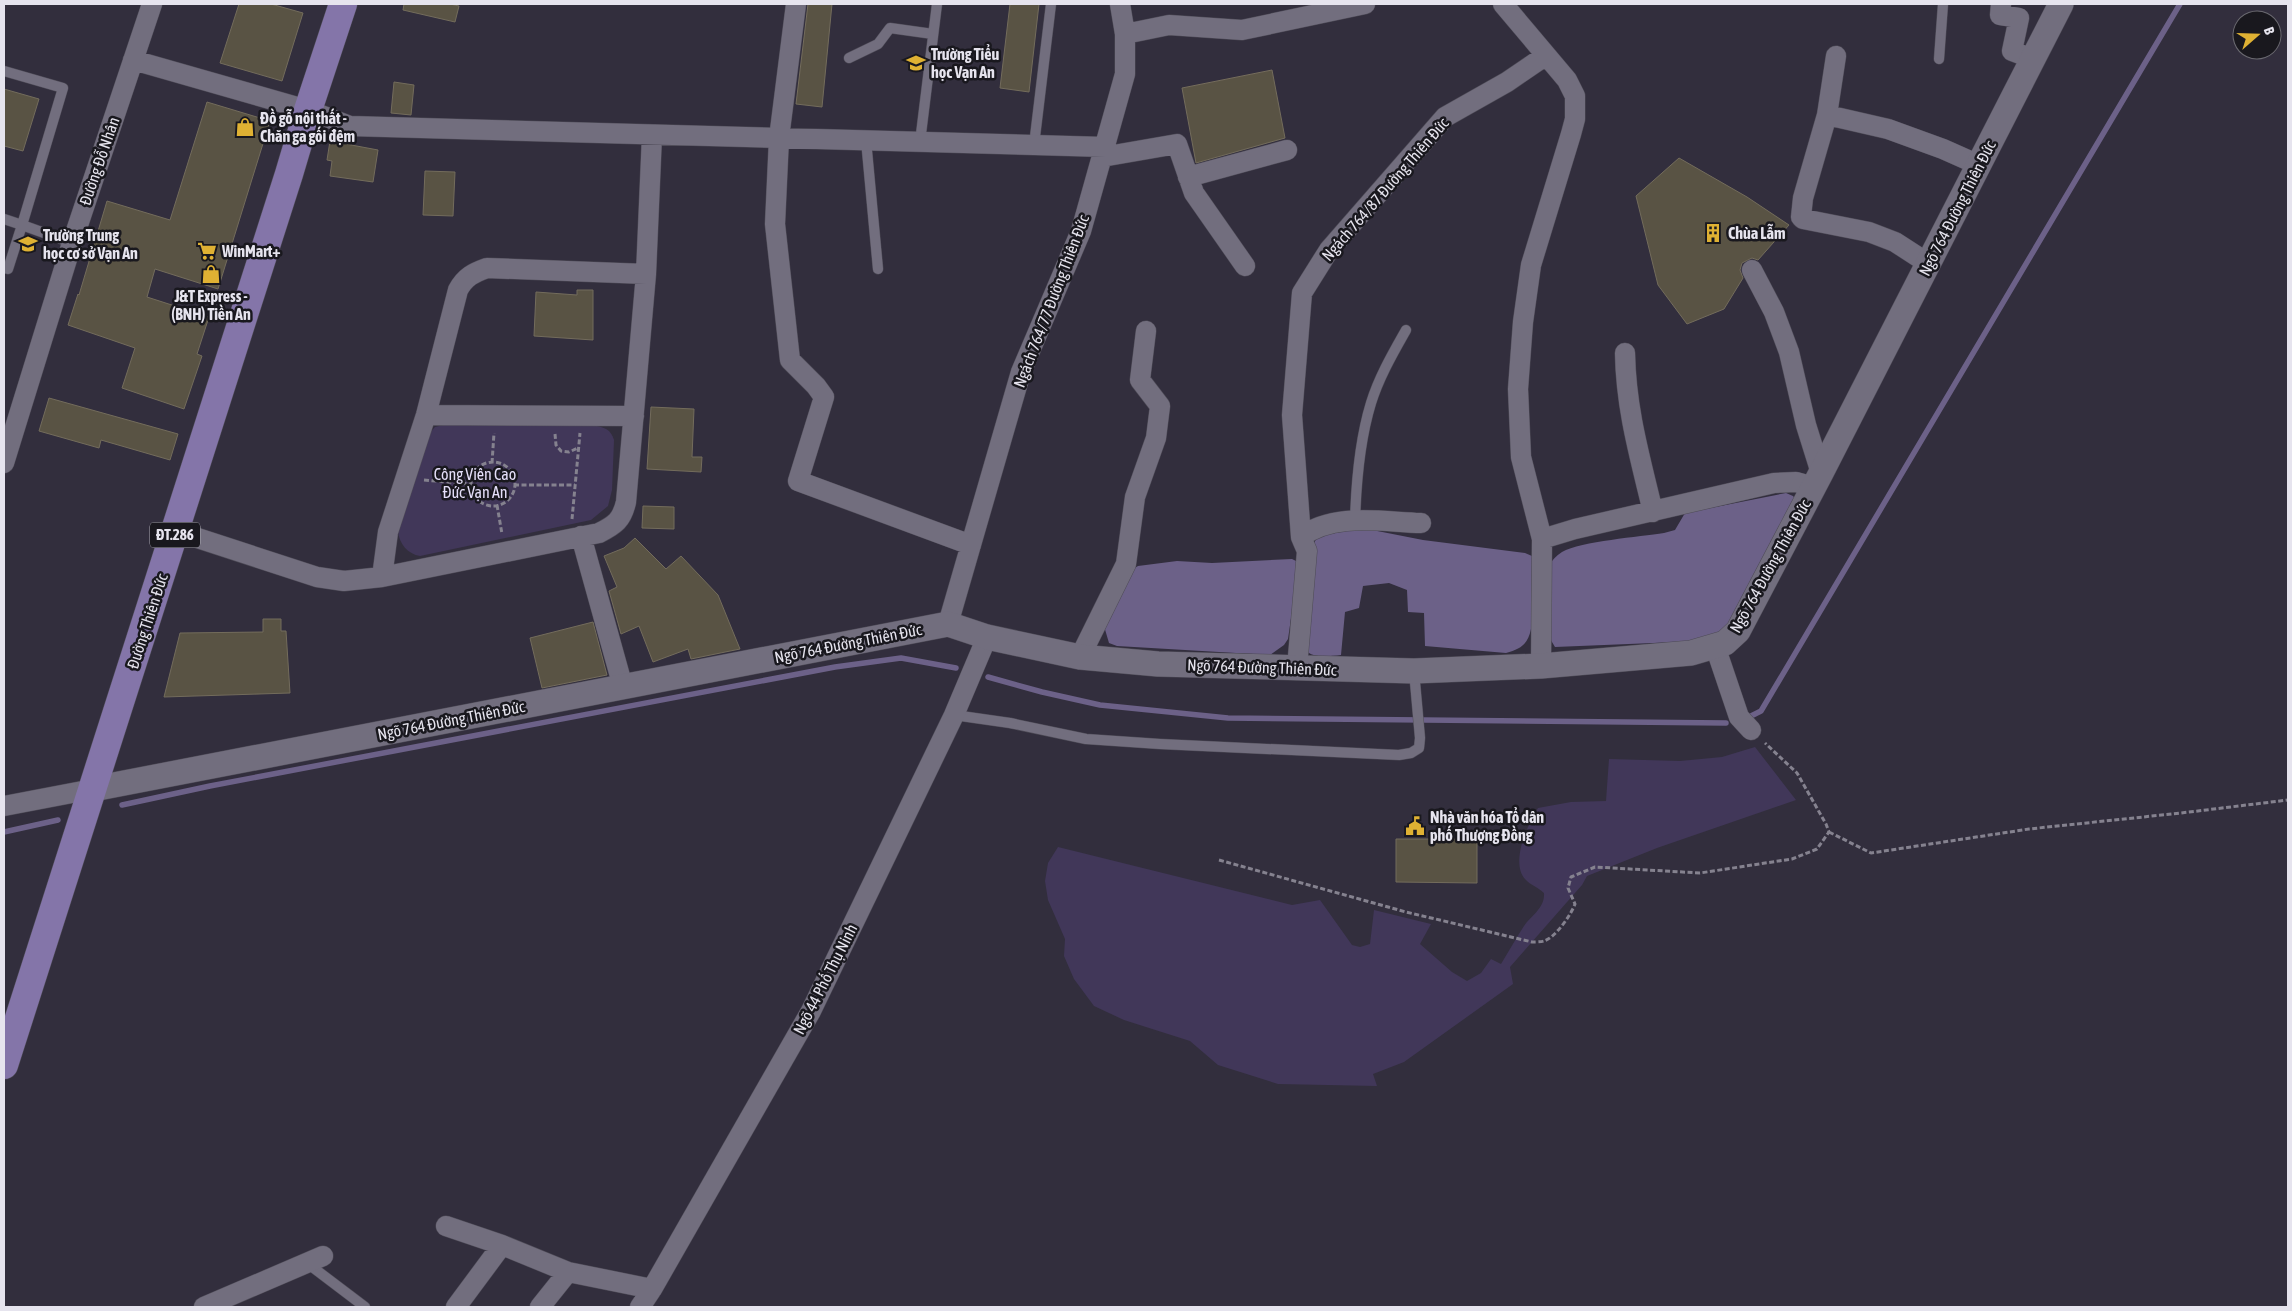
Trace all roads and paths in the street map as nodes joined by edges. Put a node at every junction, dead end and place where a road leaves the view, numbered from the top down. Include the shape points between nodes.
1 (152, 4) edge
2 (344, 4) edge
3 (796, 4) edge
4 (937, 4) edge
5 (1051, 4) edge
6 (1120, 4) edge
7 (1365, 4) edge
8 (1944, 4) edge
9 (2001, 4) edge
10 (2062, 4) edge
11 (1510, 6) edge
12 (933, 34) junction
13 (1125, 34) junction
14 (1545, 56) junction
15 (1836, 56) dead end
16 (849, 58) dead end
17 (1939, 59) dead end
18 (2033, 59) junction
19 (133, 60) junction
20 (4, 71) edge
21 (308, 110) junction
22 (1827, 115) junction
23 (652, 135) junction
24 (779, 138) junction
25 (866, 140) junction
26 (920, 142) junction
27 (1034, 145) junction
28 (1287, 150) dead end
29 (1103, 152) junction
30 (1979, 166) junction
31 (1188, 177) junction
32 (4, 220) edge
33 (22, 225) junction
34 (72, 243) junction
35 (8, 252) edge
36 (1929, 264) junction
37 (1245, 266) dead end
38 (4, 268) edge
39 (878, 269) dead end
40 (1752, 270) dead end
41 (646, 274) junction
42 (1146, 330) dead end
43 (1406, 330) dead end
44 (1625, 353) dead end
45 (426, 415) junction
46 (634, 416) junction
47 (494, 426) dead end
48 (560, 428) dead end
49 (580, 428) dead end
50 (578, 448) junction
51 (492, 462) junction
52 (4, 463) edge
53 (416, 480) dead end
54 (1818, 480) junction
55 (471, 484) junction
56 (575, 485) junction
57 (514, 486) junction
58 (497, 506) junction
59 (1653, 512) junction
60 (1355, 522) junction
61 (1421, 523) dead end
62 (576, 529) junction
63 (176, 531) junction
64 (503, 537) dead end
65 (1301, 537) junction
66 (1542, 539) junction
67 (971, 545) junction
68 (382, 577) junction
69 (948, 624) junction
70 (987, 637) junction
71 (1715, 646) junction
72 (1080, 657) junction
73 (1541, 666) junction
74 (1297, 668) junction
75 (1414, 671) junction
76 (623, 687) junction
77 (954, 715) junction
78 (1752, 730) joint
79 (94, 789) junction
80 (2288, 800) edge
81 (4, 806) edge
82 (1829, 832) junction
83 (1219, 860) dead end
84 (4, 1065) edge
85 (446, 1226) dead end
86 (502, 1245) junction
87 (315, 1260) joint
88 (568, 1272) junction
89 (652, 1289) junction
90 (204, 1307) edge
91 (366, 1307) edge
92 (456, 1307) edge
93 (540, 1307) edge
94 (640, 1307) edge

1 - 19 street, Đường Đỗ Nhân
2 - 21 main road, Đường Thiên Đức / ĐT.286
3 - 24 street
4 - 12 lane
5 - 27 lane
6 - 13 street, Ngách 764/77 Đường Thiên Đức
7 - 13 street via 1242,30 1169,25
8 - 17 lane
9 - 18 street via 2000,15 2019,18 2012,51
10 - 18 street, Ngõ 764 Đường Thiên Đức
11 - 14 street
12 - 16 lane via 890,28 878,44
12 - 26 lane
13 - 29 street, Ngách 764/77 Đường Thiên Đức via 1125,74
14 - 65 street, Ngách 764/87 Đường Thiên Đức via 1445,117 1329,250 1302,293 1292,415
14 - 66 street via 1567,80 1575,96 1575,119 1531,265 1523,322 1518,390 1521,457
15 - 22 street
18 - 30 street, Ngõ 764 Đường Thiên Đức
19 - 21 street
19 - 34 street, Đường Đỗ Nhân
20 - 33 lane via 62,88
21 - 23 street via 336,122 366,127
21 - 63 main road, Đường Thiên Đức / ĐT.286
22 - 30 street via 1888,129
22 - 36 street via 1803,198 1801,217 1878,235
23 - 24 street
23 - 41 street
24 - 25 street
24 - 67 street via 775,224 790,360 824,397 798,481
25 - 26 street
25 - 39 lane
26 - 27 street
27 - 29 street
28 - 31 street
29 - 31 street via 1177,144
29 - 67 street, Ngách 764/77 Đường Thiên Đức via 1081,231 1021,372
30 - 36 street, Ngõ 764 Đường Thiên Đức
31 - 37 street via 1194,193
32 - 33 lane
33 - 34 lane
33 - 35 lane
34 - 52 street, Đường Đỗ Nhân
35 - 38 lane via 8,269
36 - 54 street, Ngõ 764 Đường Thiên Đức
40 - 54 street via 1774,312 1789,352
41 - 45 street via 505,268 487,268 472,273 458,290
41 - 46 street
42 - 72 street via 1140,380 1160,406 1156,438 1135,498 1126,564
43 - 60 lane via 1371,403 1356,484
44 - 59 street via 1630,417
45 - 46 street
45 - 68 street via 388,532
46 - 62 street via 623,516 614,526 599,533
47 - 51 path
48 - 50 path via 554,436 558,448 565,452
49 - 50 path
50 - 56 path
51 - 55 path via 475,470
51 - 57 path via 508,469
53 - 55 path
54 - 59 street via 1774,483
54 - 71 street, Ngõ 764 Đường Thiên Đức via 1738,631 1725,643
55 - 58 path via 475,498
56 - 57 path
56 - 62 path
57 - 58 path via 507,501
58 - 64 path
59 - 66 street via 1568,530
60 - 61 street
60 - 65 street via 1327,524
62 - 68 street
62 - 76 street
63 - 68 street via 317,576 344,581
63 - 79 main road, Đường Thiên Đức / ĐT.286
65 - 74 street, Ngách 764/87 Đường Thiên Đức via 1307,551
66 - 73 street
67 - 69 street, Ngách 764/77 Đường Thiên Đức
69 - 70 street, Ngõ 764 Đường Thiên Đức
69 - 76 street, Ngõ 764 Đường Thiên Đức
70 - 72 street, Ngõ 764 Đường Thiên Đức
70 - 77 street, Ngõ 44 Phố Thụ Ninh
71 - 73 street, Ngõ 764 Đường Thiên Đức via 1691,653
71 - 78 street via 1739,717
72 - 74 street, Ngõ 764 Đường Thiên Đức via 1158,664
73 - 75 street, Ngõ 764 Đường Thiên Đức
74 - 75 street, Ngõ 764 Đường Thiên Đức
75 - 77 lane via 1419,748 1399,755 1086,739
76 - 79 street, Ngõ 764 Đường Thiên Đức
77 - 89 street, Ngõ 44 Phố Thụ Ninh via 811,1011
78 - 82 path via 1796,774
79 - 81 street
79 - 84 main road, Đường Thiên Đức / ĐT.286
80 - 82 path via 2029,829 1871,852
82 - 83 path via 1817,849 1792,859 1700,874 1595,867 1584,871 1571,878 1568,884 1575,904 1573,912 1551,936 1544,941 1532,942 1406,912
85 - 86 street
86 - 88 street
86 - 92 street
87 - 90 street
87 - 91 lane
88 - 89 street
88 - 93 street
89 - 94 street, Ngõ 44 Phố Thụ Ninh

